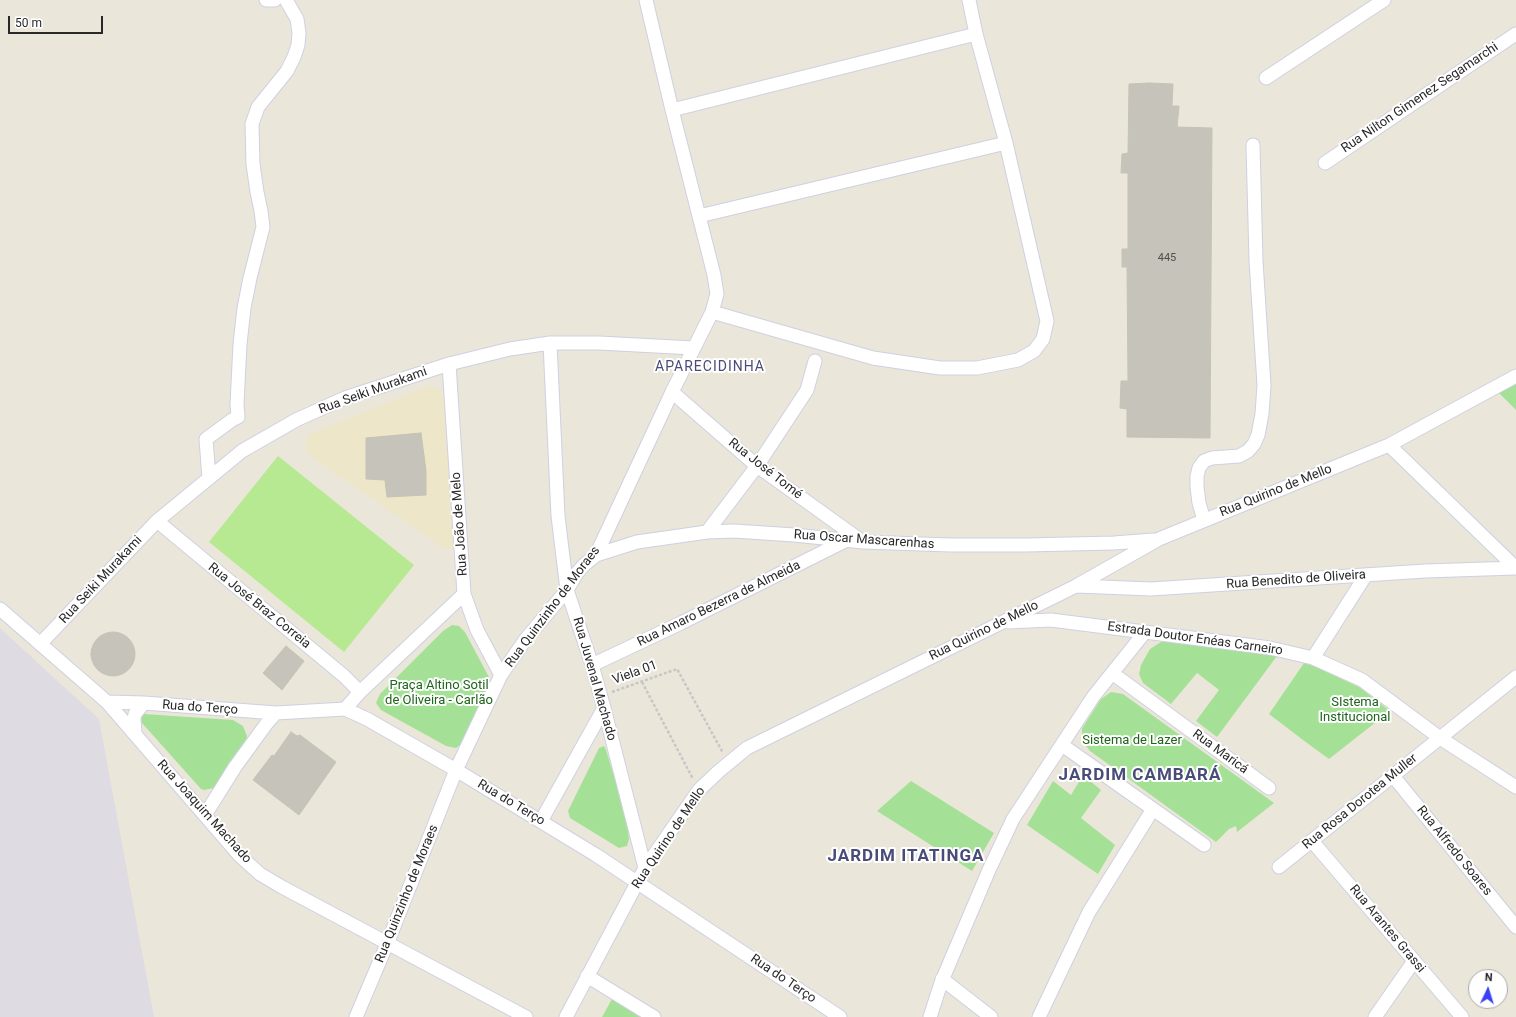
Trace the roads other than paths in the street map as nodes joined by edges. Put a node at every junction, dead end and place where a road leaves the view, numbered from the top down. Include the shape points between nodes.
1 (266, 0) edge
2 (275, 0) edge
3 (286, 0) edge
4 (646, 0) edge
5 (969, 0) edge
6 (1384, 0) edge
7 (976, 34) junction
8 (1516, 34) edge
9 (1266, 78) dead end
10 (672, 110) junction
11 (1006, 143) junction
12 (1253, 145) dead end
13 (1325, 163) dead end
14 (699, 216) junction
15 (712, 312) junction
16 (550, 343) junction
17 (694, 348) junction
18 (814, 362) dead end
19 (449, 364) junction
20 (1516, 376) edge
21 (672, 392) junction
22 (1389, 446) junction
23 (757, 466) junction
24 (209, 478) junction
25 (1204, 520) junction
26 (157, 521) junction
27 (707, 532) junction
28 (1159, 539) junction
29 (845, 541) junction
30 (862, 542) junction
31 (596, 555) junction
32 (1516, 568) edge
33 (1366, 575) junction
34 (1076, 586) junction
35 (568, 590) junction
36 (464, 594) junction
37 (0, 609) edge
38 (1002, 622) junction
39 (1145, 632) junction
40 (40, 644) junction
41 (1313, 658) junction
42 (592, 665) junction
43 (1112, 673) junction
44 (502, 675) junction
45 (1516, 677) edge
46 (360, 692) junction
47 (107, 702) junction
48 (602, 702) junction
49 (144, 703) junction
50 (345, 709) junction
51 (276, 713) junction
52 (136, 734) junction
53 (1440, 738) junction
54 (1062, 745) junction
55 (456, 770) junction
56 (1393, 776) junction
57 (1516, 787) edge
58 (1269, 788) dead end
59 (1153, 809) junction
60 (205, 815) junction
61 (541, 821) junction
62 (1312, 841) junction
63 (1204, 845) dead end
64 (1279, 867) dead end
65 (645, 868) junction
66 (638, 881) junction
67 (1516, 927) edge
68 (387, 944) junction
69 (1414, 961) junction
70 (587, 976) junction
71 (942, 979) junction
72 (356, 1017) edge
73 (526, 1017) edge
74 (566, 1017) edge
75 (654, 1017) edge
76 (840, 1017) edge
77 (930, 1017) edge
78 (991, 1017) edge
79 (1040, 1017) edge
80 (1375, 1017) edge
81 (1462, 1017) edge

1 - 2 street
3 - 24 street via 297,19 298,45 287,71 258,107 252,124 253,164 263,228 244,308 240,344 238,417 206,439
4 - 10 street, Rua Quinzinho de Moraes
5 - 7 street
6 - 9 street
7 - 10 street
7 - 11 street
8 - 13 street, Rua Nilton Gimenez Segamarchi
10 - 14 street, Rua Quinzinho de Moraes
11 - 14 street
11 - 15 street via 1047,321 1043,339 1034,351 1018,360 977,368 940,368 873,358
12 - 25 street via 1256,260 1264,385 1262,414 1258,435 1248,451 1239,456 1212,458 1204,461 1199,468 1197,487
14 - 15 street, Rua Quinzinho de Moraes via 717,294
15 - 17 street, Rua Quinzinho de Moraes
16 - 17 street, Rua Seiki Murakami
16 - 19 street, Rua Seiki Murakami via 510,349
16 - 35 street, Rua Juvenal Machado via 558,516
17 - 21 street, Rua Quinzinho de Moraes
18 - 23 street via 807,390
19 - 24 street, Rua Seiki Murakami via 344,398 296,420 242,451
19 - 36 street, Rua João de Melo
20 - 22 street, Rua Quirino de Mello
21 - 23 street, Rua José Tomé
21 - 31 street, Rua Quinzinho de Moraes
22 - 25 street, Rua Quirino de Mello
22 - 32 street
23 - 27 street
23 - 30 street, Rua José Tomé
24 - 26 street, Rua Seiki Murakami
25 - 28 street, Rua Quirino de Mello
26 - 40 street, Rua Seiki Murakami
26 - 46 street, Rua José Braz Correia
27 - 29 street, Rua Oscar Mascarenhas via 734,531
27 - 31 street, Rua Oscar Mascarenhas via 637,542
28 - 30 street, Rua Oscar Mascarenhas via 1026,545
28 - 34 street, Rua Quirino de Mello
29 - 30 street, Rua Oscar Mascarenhas
29 - 42 street, Rua Amaro Bezerra de Almeida via 681,624
31 - 35 street, Rua Quinzinho de Moraes via 577,573
32 - 33 street, Rua Benedito de Oliveira
33 - 34 street, Rua Benedito de Oliveira via 1151,588
33 - 41 street
34 - 38 street, Rua Quirino de Mello
35 - 42 street, Rua Juvenal Machado
35 - 44 street, Rua Quinzinho de Moraes via 526,640
36 - 44 street, Rua João de Melo via 477,630
36 - 46 street
37 - 40 street, Rua Joaquim Machado
38 - 39 street, Estrada Doutor Enéas Carneiro via 1051,620
38 - 65 street, Rua Quirino de Mello via 747,748 699,790
39 - 41 street, Estrada Doutor Enéas Carneiro via 1270,648
39 - 43 street
40 - 47 street, Rua Joaquim Machado
41 - 53 street, Estrada Doutor Enéas Carneiro via 1362,680
42 - 48 street, Rua Juvenal Machado
43 - 54 street
43 - 58 street, Rua Maricá
44 - 55 street, Rua Quinzinho de Moraes
45 - 53 street, Rua Rosa Dorotea Muller
46 - 50 street
47 - 49 street, Rua do Terço
47 - 52 street, Rua Joaquim Machado
48 - 61 street
48 - 65 street, Rua Juvenal Machado
49 - 51 street, Rua do Terço
49 - 52 street, Rua do Terço via 135,714
50 - 51 street, Rua do Terço
50 - 55 street, Rua do Terço
51 - 60 street via 235,767
52 - 60 street, Rua Joaquim Machado
53 - 56 street, Rua Rosa Dorotea Muller
53 - 57 street, Estrada Doutor Enéas Carneiro
54 - 59 street
54 - 71 street via 1013,819
55 - 61 street, Rua do Terço
55 - 68 street, Rua Quinzinho de Moraes
56 - 62 street, Rua Rosa Dorotea Muller
56 - 67 street, Rua Alfredo Soares
59 - 63 street
59 - 79 street via 1089,912
60 - 68 street, Rua Joaquim Machado via 240,856 260,874
61 - 66 street, Rua do Terço
62 - 64 street, Rua Rosa Dorotea Muller
62 - 69 street, Rua Arantes Grassi
65 - 66 street, Rua Quirino de Mello
66 - 70 street, Rua Quirino de Mello
66 - 76 street, Rua do Terço
68 - 72 street, Rua Quinzinho de Moraes
68 - 73 street, Rua Joaquim Machado
69 - 80 street
69 - 81 street, Rua Arantes Grassi
70 - 74 street, Rua Quirino de Mello
70 - 75 street
71 - 77 street
71 - 78 street

